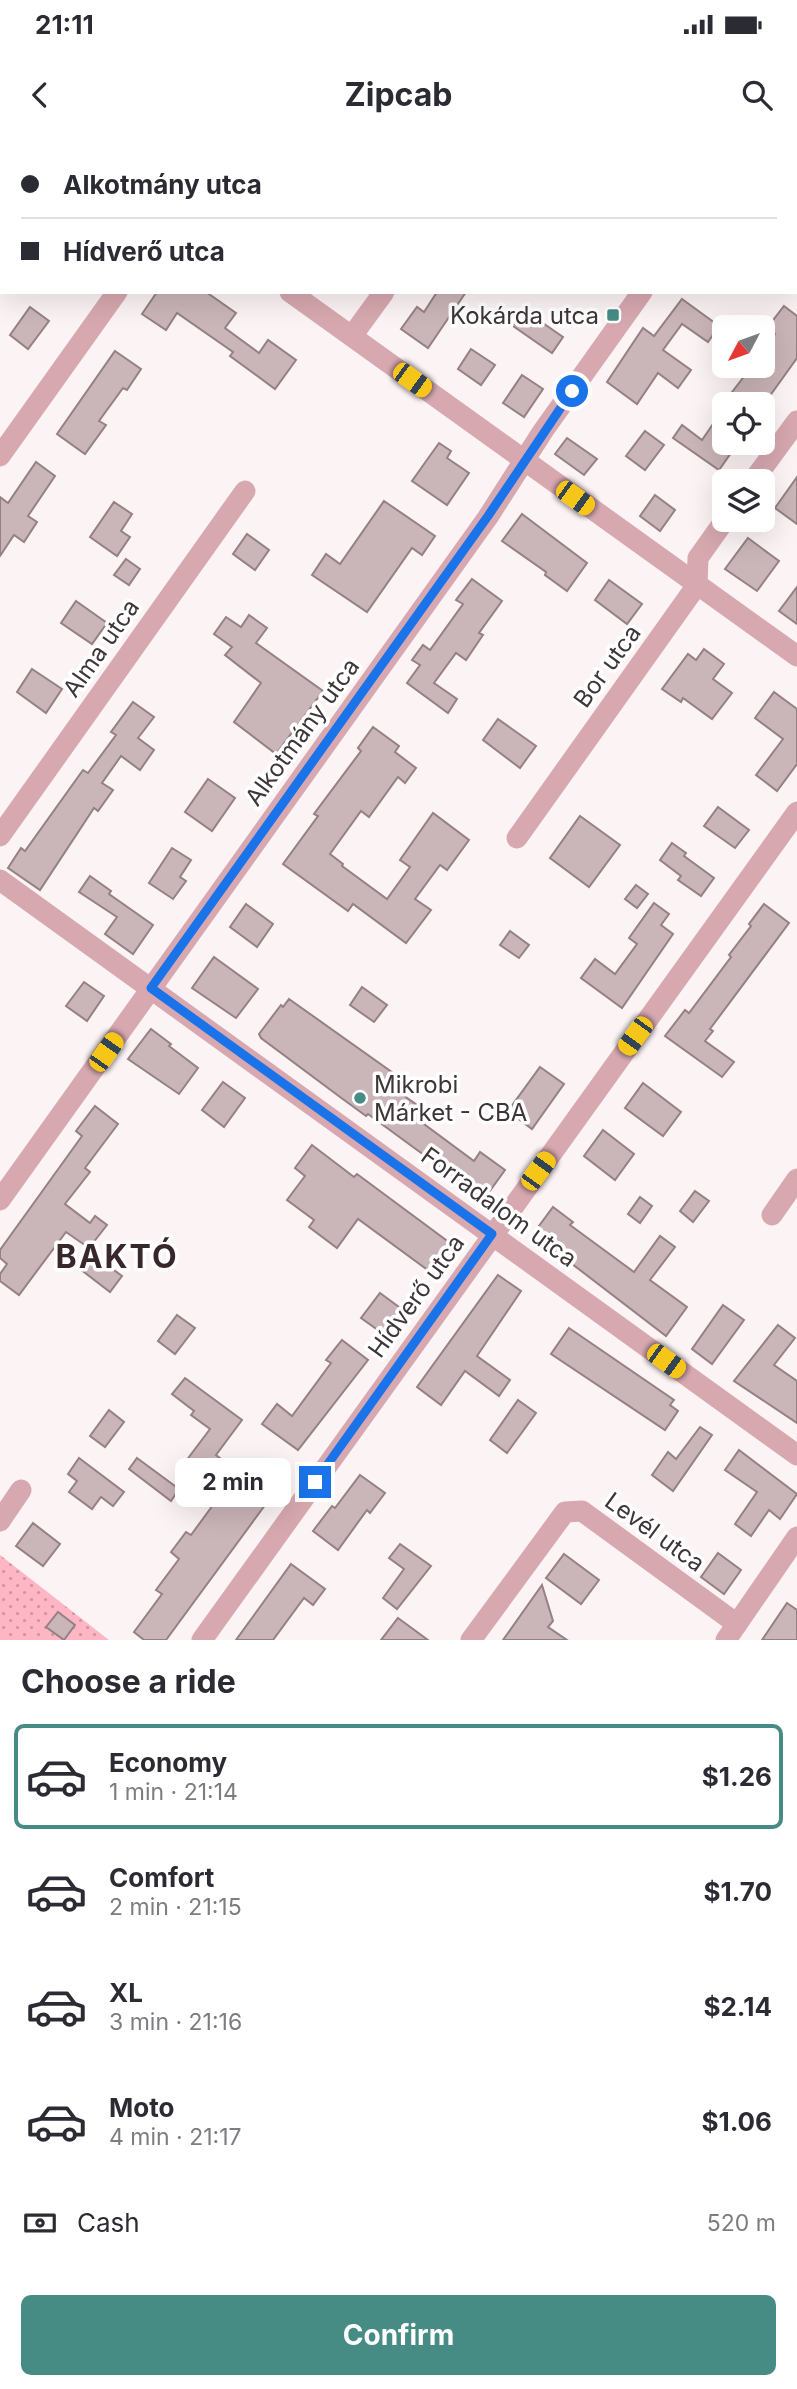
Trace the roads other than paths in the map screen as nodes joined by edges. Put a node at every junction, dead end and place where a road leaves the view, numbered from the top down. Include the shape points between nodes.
1 (116, 294) edge
2 (293, 294) edge
3 (383, 294) edge
4 (641, 294) edge
5 (352, 336) junction
6 (797, 421) edge
7 (0, 456) edge
8 (523, 462) junction
9 (762, 469) edge
10 (245, 491) dead end
11 (717, 532) edge
12 (697, 585) junction
13 (797, 656) edge
14 (797, 812) edge
15 (0, 836) edge
16 (517, 838) dead end
17 (0, 880) edge
18 (151, 988) junction
19 (797, 1179) edge
20 (0, 1200) edge
21 (772, 1215) dead end
22 (492, 1234) junction
23 (797, 1455) edge
24 (22, 1490) dead end
25 (0, 1521) edge
26 (797, 1537) edge
27 (731, 1632) edge
28 (202, 1640) edge
29 (471, 1640) edge

1 - 7 street
2 - 5 street
3 - 5 street
4 - 8 street, Alkotmány utca
5 - 8 street
6 - 9 street
8 - 12 street
8 - 18 street, Alkotmány utca
10 - 15 street, Alma utca
11 - 12 street, Bor utca via 698,558
12 - 13 street
12 - 16 street, Bor utca
14 - 22 street, Hídverő utca
17 - 18 street, Forradalom utca
18 - 20 street, Alkotmány utca
18 - 22 street, Forradalom utca
19 - 21 street
22 - 23 street, Forradalom utca
22 - 28 street, Hídverő utca
24 - 25 street
26 - 27 street
27 - 29 street, Levél utca via 582,1511 565,1512

